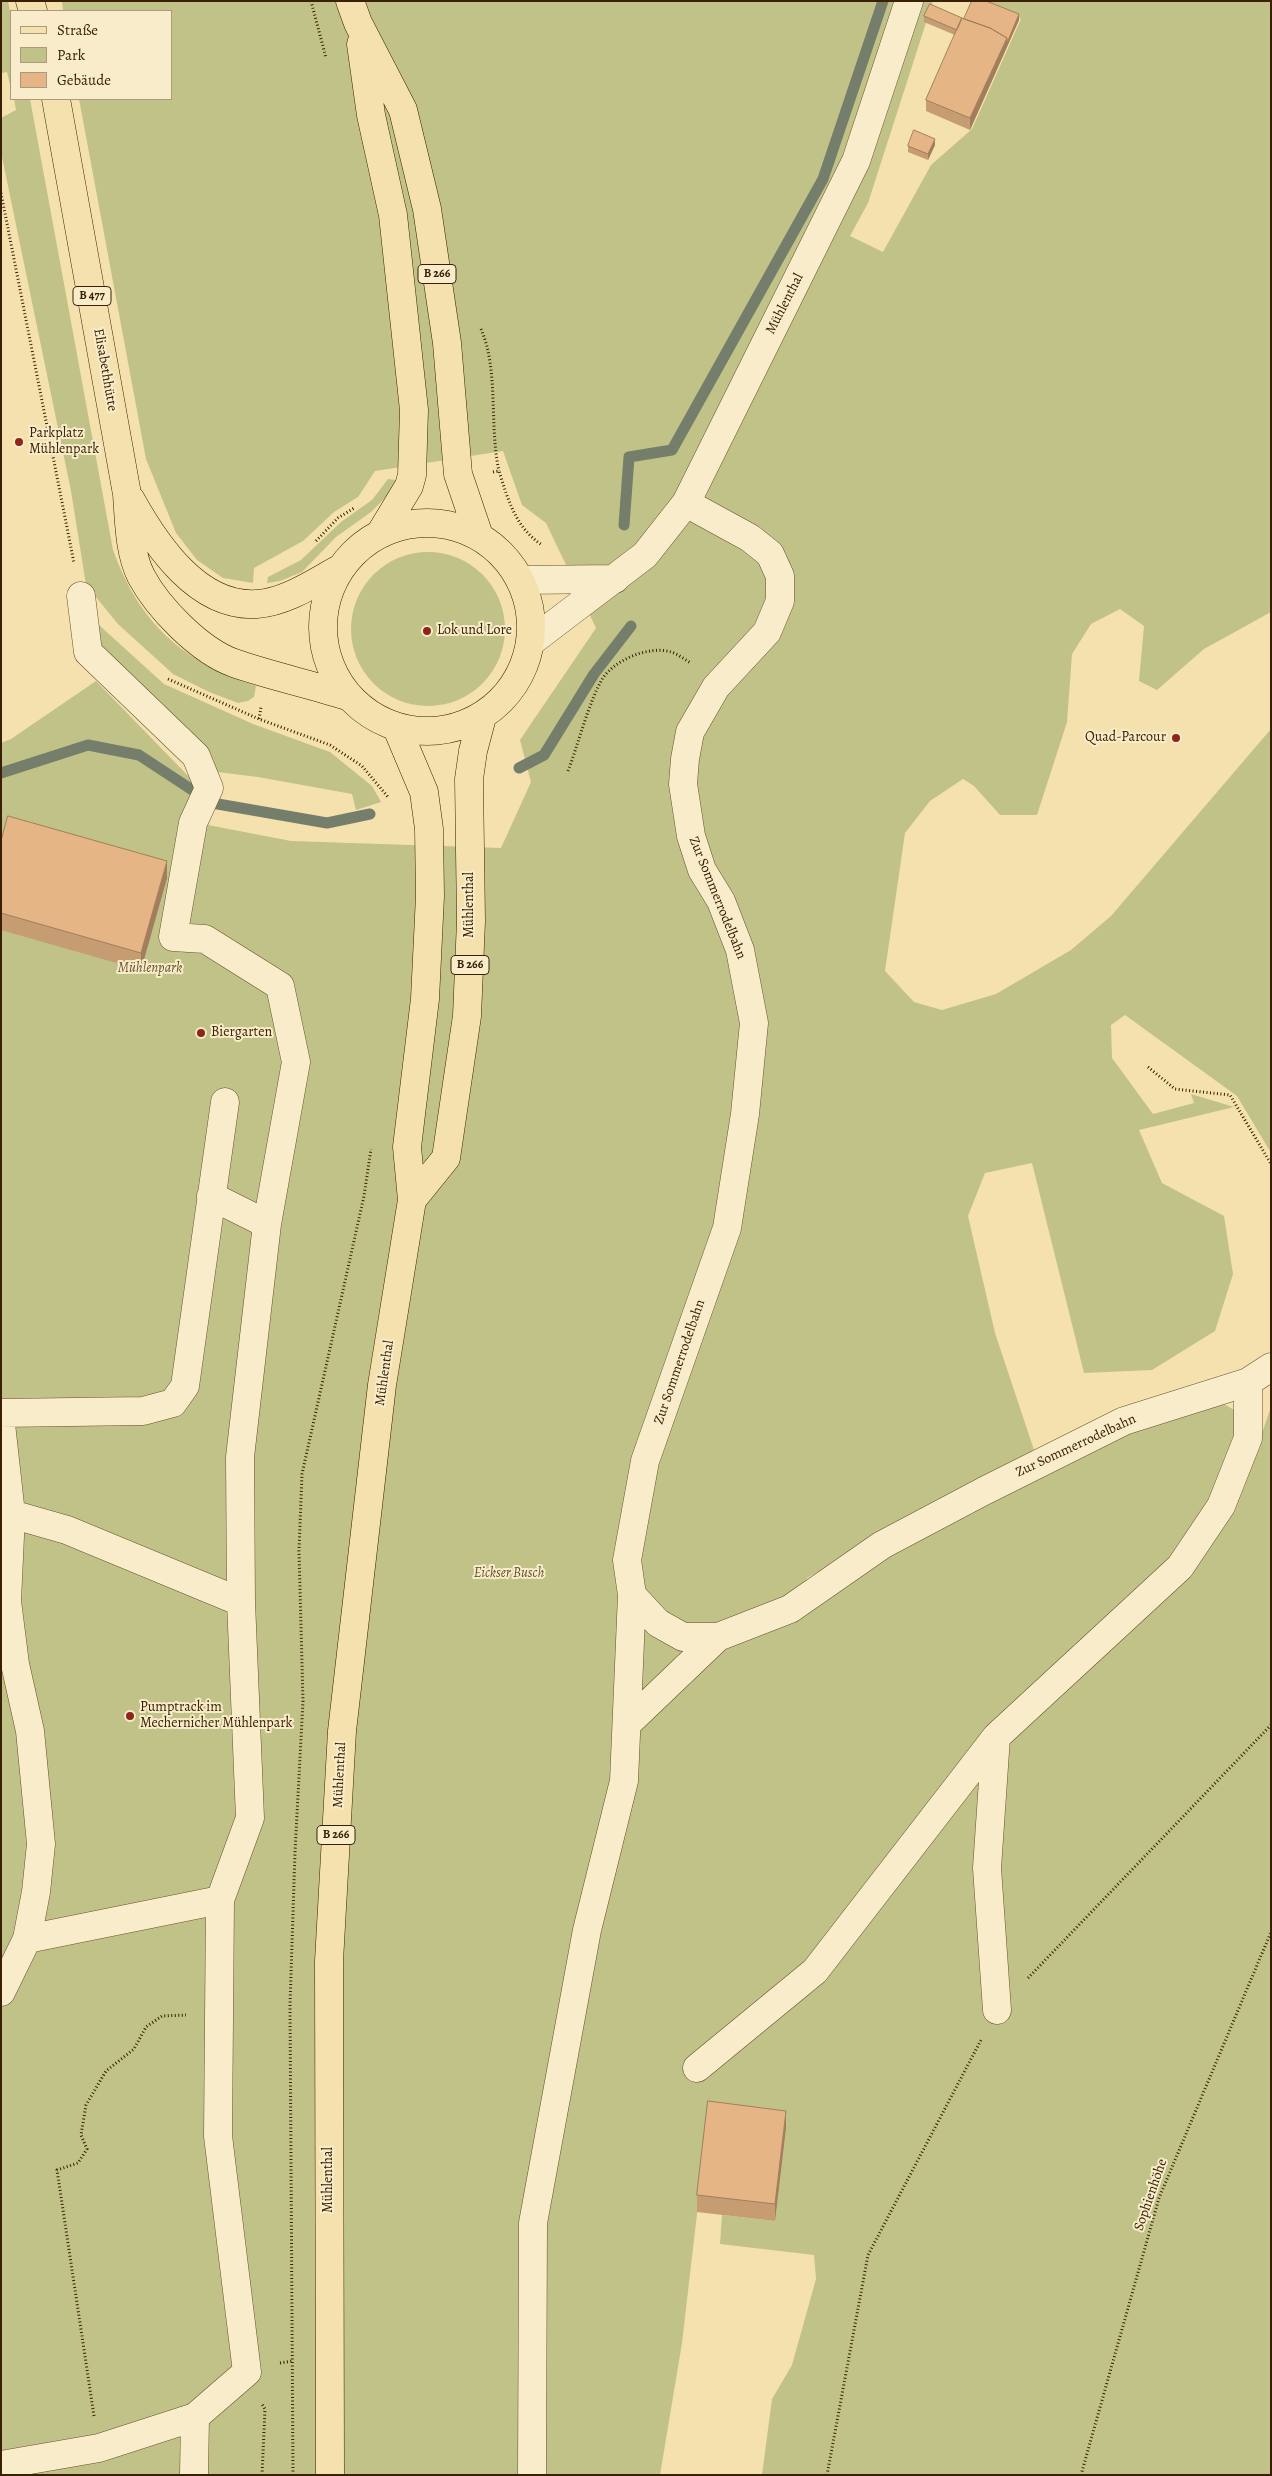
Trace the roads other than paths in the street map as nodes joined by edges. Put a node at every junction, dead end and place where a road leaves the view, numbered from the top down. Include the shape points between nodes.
1 (909, 1) edge
2 (354, 12) edge
3 (56, 100) edge
4 (127, 494) junction
5 (686, 503) junction
6 (380, 534) junction
7 (479, 536) junction
8 (341, 568) junction
9 (614, 579) junction
10 (522, 580) junction
11 (80, 596) road end
12 (532, 641) junction
13 (347, 696) junction
14 (482, 717) junction
15 (397, 728) junction
16 (226, 1102) dead end
17 (211, 1196) junction
18 (412, 1200) junction
19 (267, 1224) junction
20 (1271, 1367) edge
21 (1248, 1382) junction
22 (1, 1413) edge
23 (1, 1424) edge
24 (11, 1514) junction
25 (632, 1595) junction
26 (241, 1602) junction
27 (718, 1637) junction
28 (627, 1724) junction
29 (996, 1737) junction
30 (220, 1900) junction
31 (27, 1939) junction
32 (1, 1992) edge
33 (997, 2010) road end
34 (697, 2068) dead end
35 (195, 2417) junction
36 (1, 2465) edge
37 (194, 2475) edge
38 (330, 2475) edge
39 (532, 2475) edge

1 - 5 lane, Mühlenthal via 856,161
2 - 6 main road, B 266 via 371,115 393,215 414,410 412,475 404,495
2 - 7 main road, B 266 via 403,110 428,210 447,343 458,474
3 - 4 main road, Elisabethhütte / B 477
4 - 8 main road, B 477 via 167,555 196,583 227,601 257,604 293,595
4 - 13 main road, B 477 via 131,540 140,576 166,612 201,644 232,662
5 - 9 lane, Mühlenthal via 645,555
5 - 25 lane, Zur Sommerrodelbahn via 750,538 770,554 780,576 780,602 767,632 712,695 690,732 685,758 683,784 691,836 702,870 720,901 740,950 754,1023 745,1114 727,1228 645,1461 627,1560
6 - 7 main road via 404,525 429,522 455,526
6 - 8 main road via 358,549
7 - 10 main road via 504,555
8 - 13 main road via 328,592 323,619 324,646 332,672
9 - 10 lane
9 - 12 lane, Mühlenthal
10 - 12 main road via 531,610
11 - 19 lane via 88,652 196,756 209,788 194,823 173,937 205,939 280,986 296,1062
12 - 14 main road via 523,671 506,697
13 - 15 main road via 370,715
14 - 15 main road via 455,729 426,732
14 - 18 main road, Mühlenthal / B 266 via 469,779 471,920 467,1016 446,1158
15 - 18 main road, Mühlenthal / B 266 via 424,792 429,830 430,896 425,999 407,1147
16 - 17 lane
17 - 19 lane
17 - 22 lane via 185,1386 173,1403 143,1411
18 - 38 main road, Mühlenthal / B 266 via 382,1385 342,1731 329,1961
19 - 26 lane via 240,1457
20 - 21 lane, Zur Sommerrodelbahn
21 - 27 lane, Zur Sommerrodelbahn via 1124,1421 882,1545 790,1609
21 - 29 lane via 1248,1438 1221,1506 1180,1567
23 - 24 lane
24 - 26 lane via 67,1530
24 - 31 lane via 7,1602 15,1664 30,1731 41,1844
25 - 27 lane, Zur Sommerrodelbahn via 658,1622 683,1636
25 - 28 lane
26 - 30 lane via 250,1818
27 - 28 lane
28 - 39 lane via 624,1781 587,1930 532,2223
29 - 33 lane via 987,1868
29 - 34 lane via 815,1971
30 - 31 lane
30 - 35 lane via 218,2136 247,2372
31 - 32 lane
35 - 36 lane via 99,2448
35 - 37 lane

